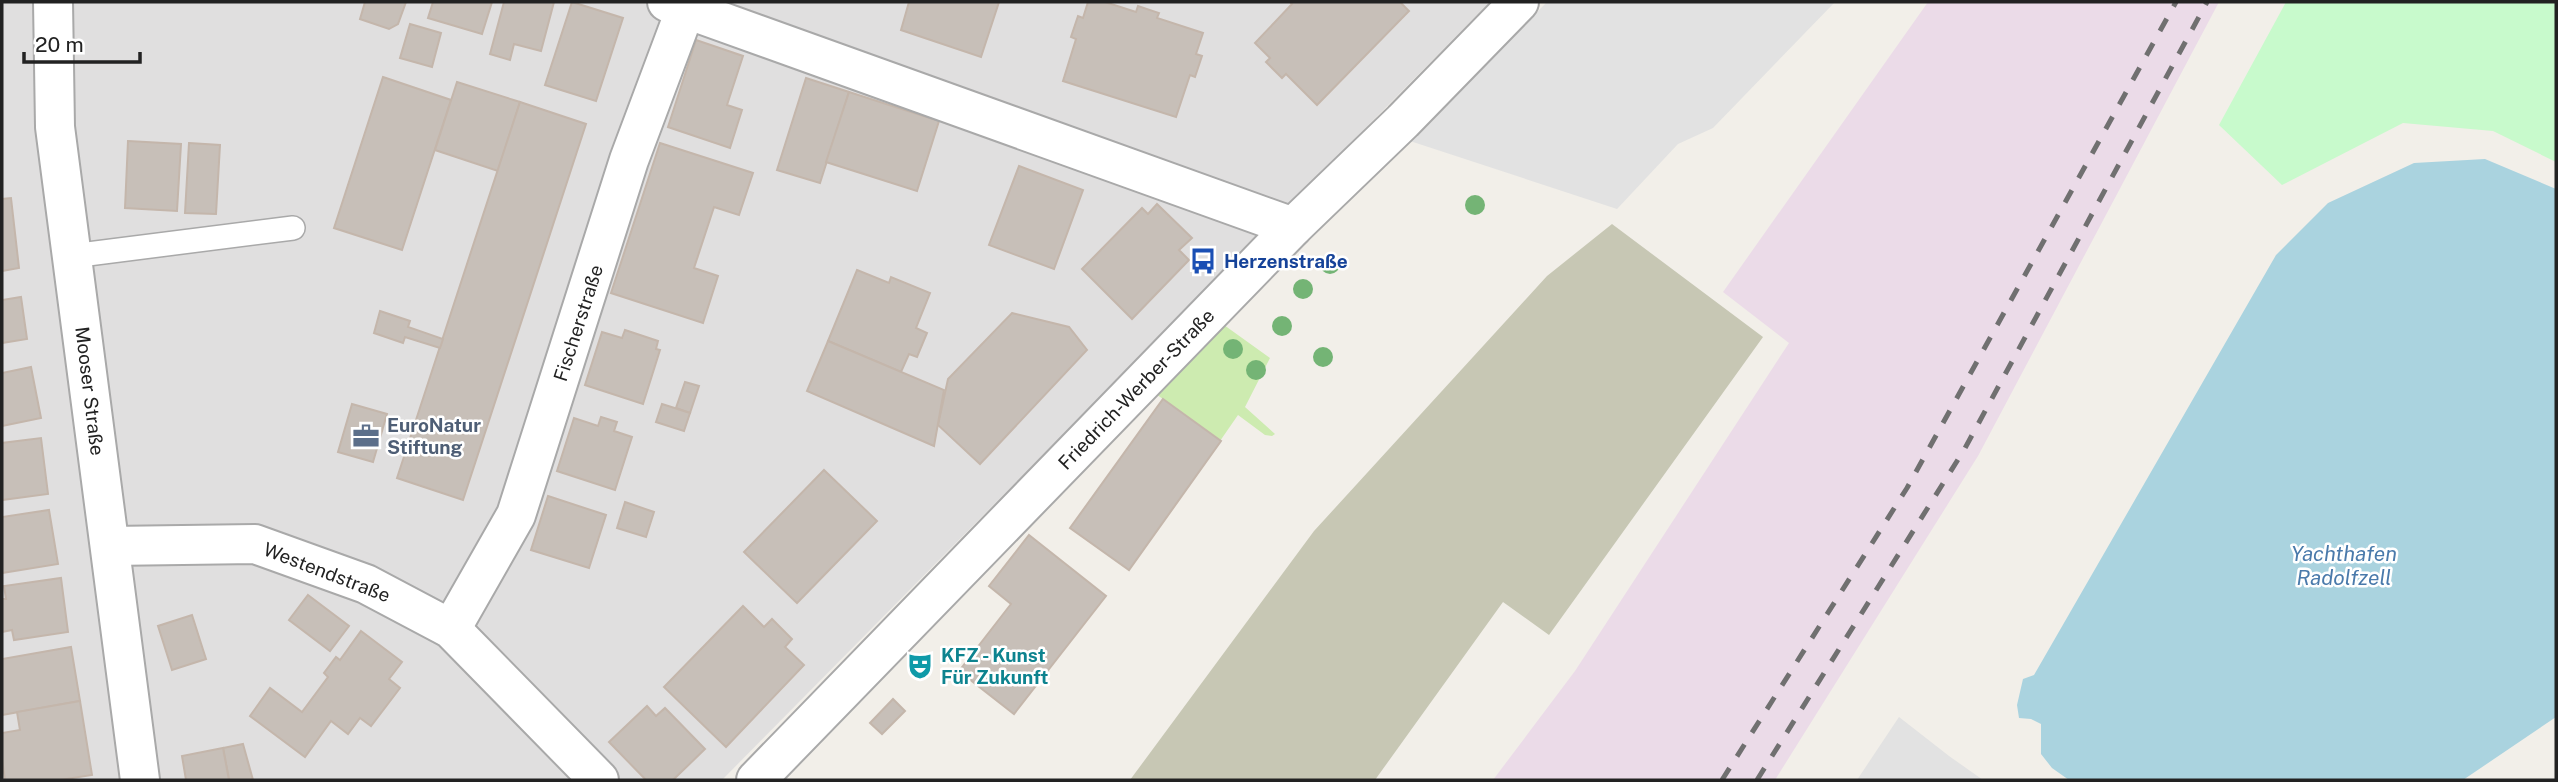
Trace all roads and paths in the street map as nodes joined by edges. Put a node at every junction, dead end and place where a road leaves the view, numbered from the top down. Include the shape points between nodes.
1 (53, 2) edge
2 (1519, 2) edge
3 (676, 5) edge
4 (1293, 227) junction
5 (293, 228) dead end
6 (72, 256) junction
7 (110, 546) junction
8 (451, 629) junction
9 (140, 780) edge
10 (599, 780) edge
11 (756, 780) edge

1 - 6 street, Mooser Straße via 55,127
2 - 4 street, Friedrich-Werber-Straße
3 - 4 street
3 - 8 street, Fischerstraße via 516,516
4 - 11 street, Friedrich-Werber-Straße
5 - 6 lane
6 - 7 street, Mooser Straße
7 - 8 street, Westendstraße via 255,544 366,584
7 - 9 street, Mooser Straße
8 - 10 street, Westendstraße

